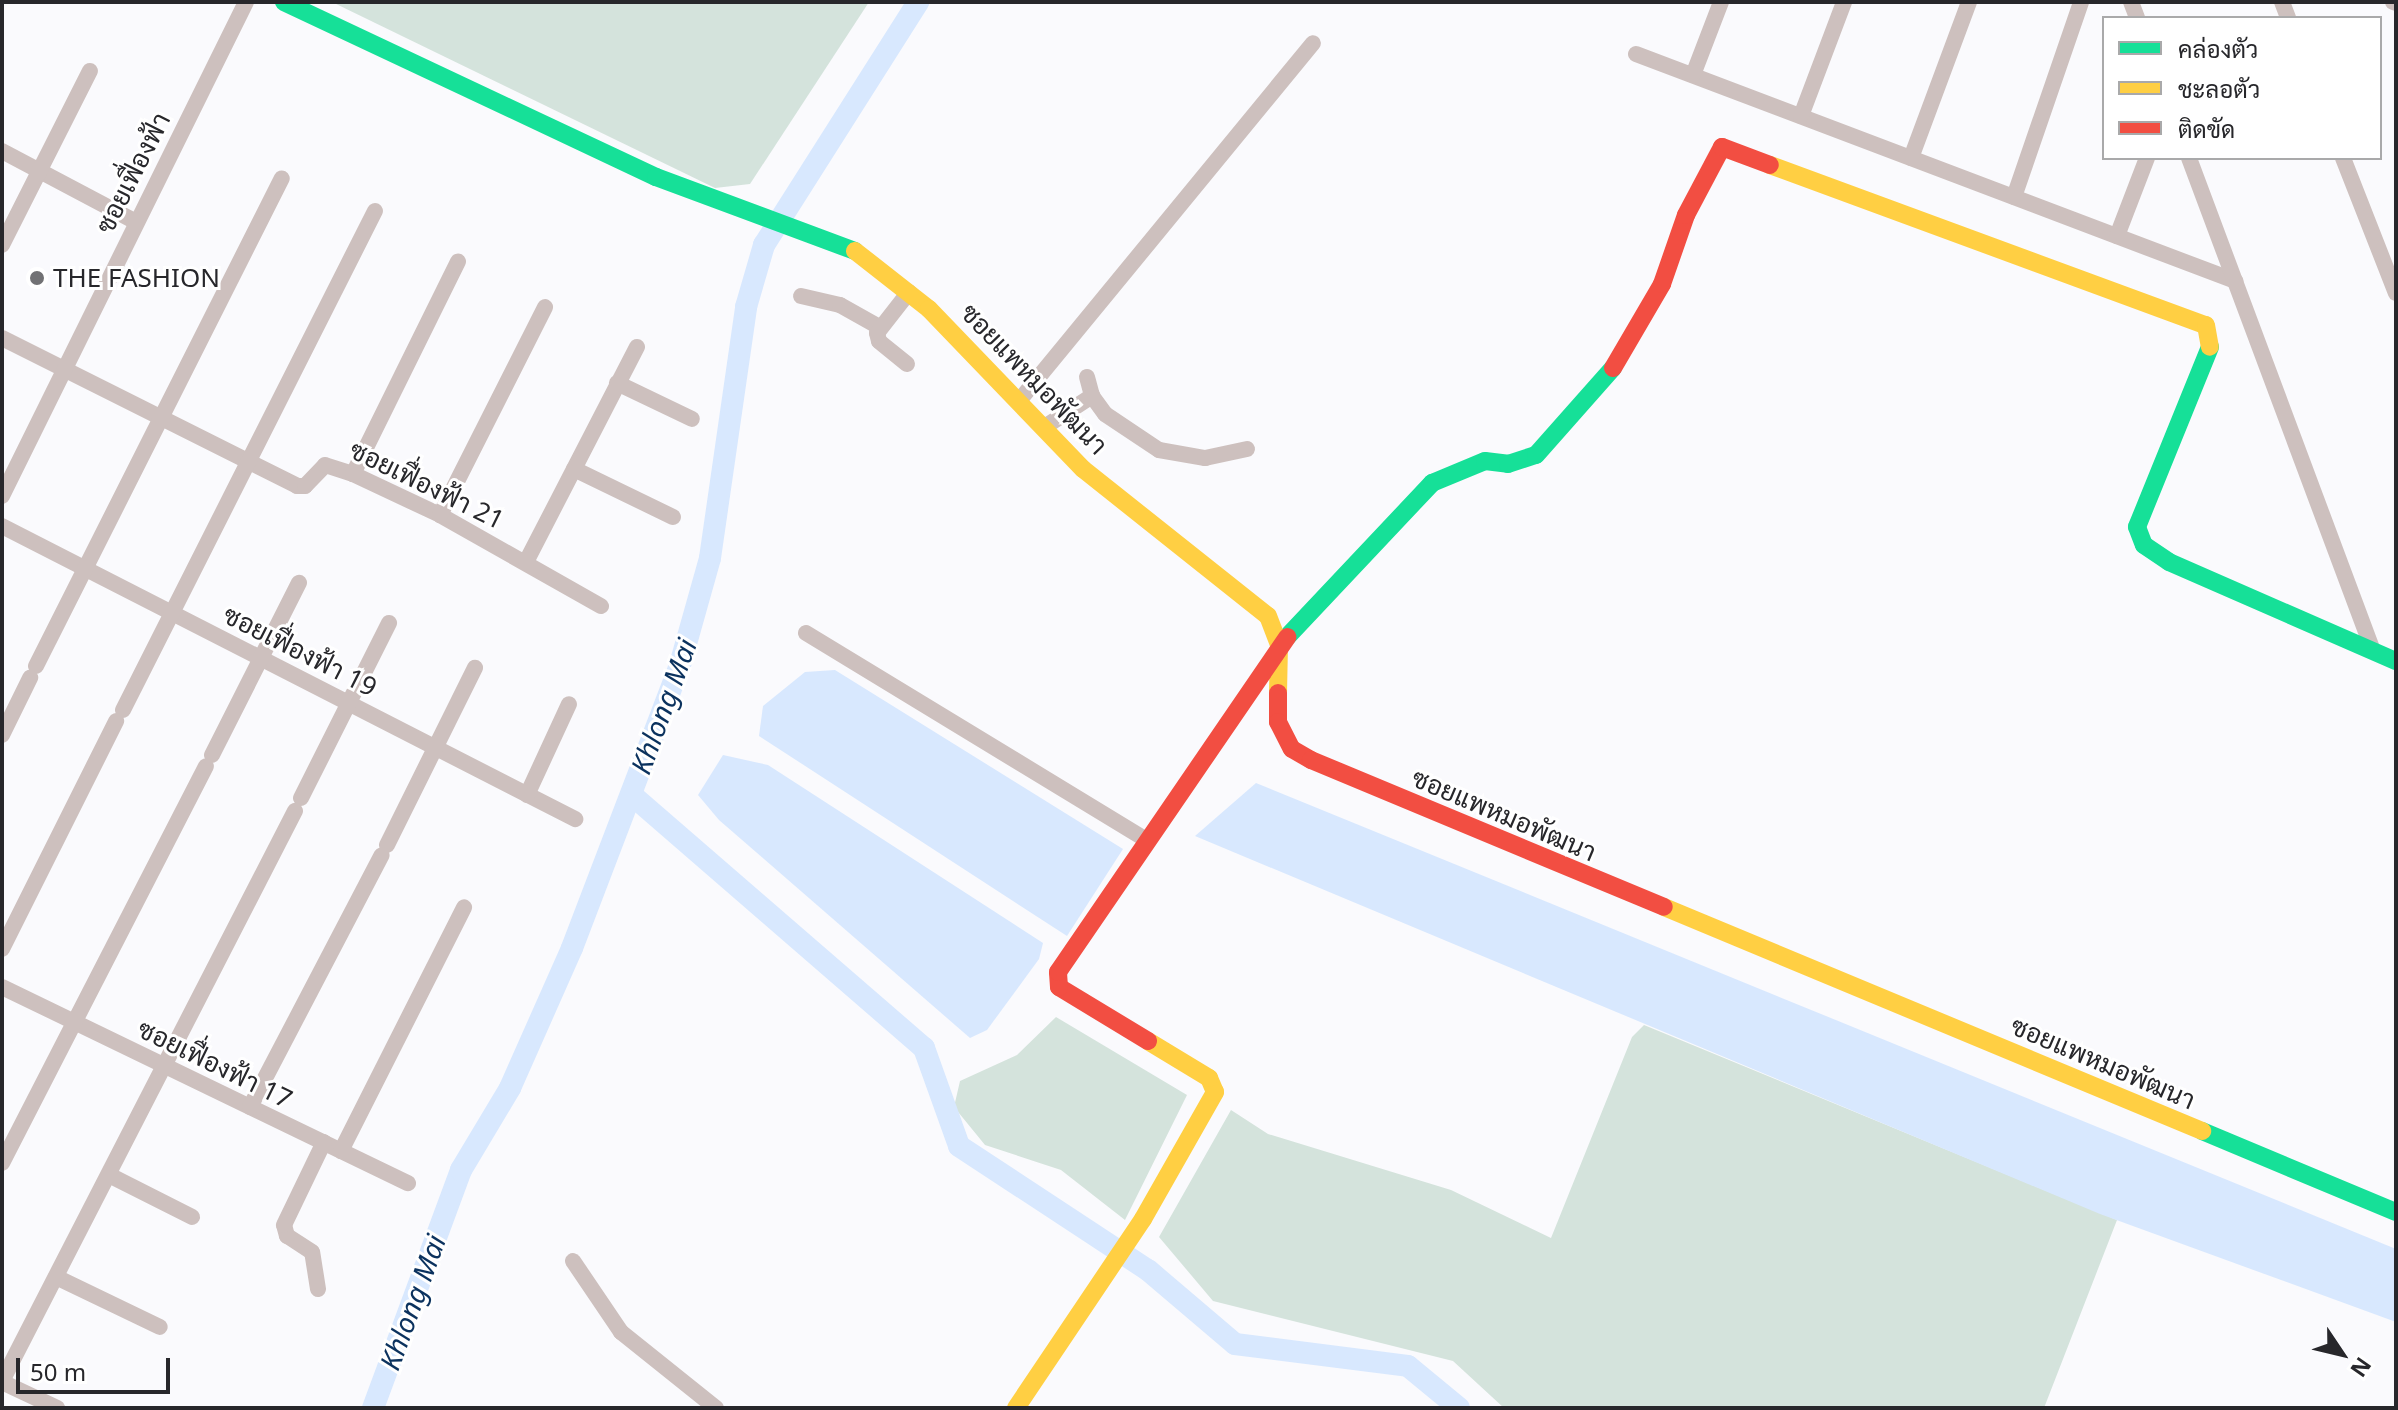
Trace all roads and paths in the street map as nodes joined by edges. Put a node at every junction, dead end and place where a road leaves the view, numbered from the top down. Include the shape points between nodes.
1 (246, 2) edge
2 (284, 2) edge
3 (1721, 2) edge
4 (1844, 2) edge
5 (1969, 2) edge
6 (2081, 2) edge
7 (1313, 43) dead end
8 (1636, 54) dead end
9 (90, 71) dead end
10 (1693, 75) junction
11 (1801, 116) junction
12 (2, 151) edge
13 (1911, 158) junction
14 (2146, 160) edge
15 (2190, 160) edge
16 (2344, 160) edge
17 (42, 170) junction
18 (282, 178) dead end
19 (2014, 197) junction
20 (375, 211) dead end
21 (136, 222) junction
22 (2117, 236) junction
23 (2, 245) edge
24 (458, 262) dead end
25 (2235, 281) junction
26 (909, 292) junction
27 (2396, 293) edge
28 (801, 296) dead end
29 (545, 307) dead end
30 (879, 327) junction
31 (2, 338) edge
32 (637, 347) dead end
33 (907, 364) dead end
34 (63, 367) junction
35 (1087, 377) dead end
36 (617, 383) junction
37 (1092, 396) junction
38 (1019, 401) junction
39 (162, 418) junction
40 (692, 419) dead end
41 (1047, 432) junction
42 (1247, 449) dead end
43 (248, 462) junction
44 (574, 469) junction
45 (353, 474) junction
46 (2, 496) edge
47 (440, 515) junction
48 (673, 517) dead end
49 (2, 526) edge
50 (526, 562) junction
51 (86, 569) junction
52 (299, 583) dead end
53 (601, 606) dead end
54 (172, 613) junction
55 (389, 623) dead end
56 (806, 633) dead end
57 (1279, 645) junction
58 (2373, 651) junction
59 (262, 659) junction
60 (2396, 661) edge
61 (475, 668) dead end
62 (348, 703) junction
63 (569, 704) dead end
64 (2, 735) edge
65 (436, 748) junction
66 (527, 795) junction
67 (575, 819) dead end
68 (1146, 840) junction
69 (464, 907) dead end
70 (2, 949) edge
71 (2, 987) edge
72 (74, 1022) junction
73 (164, 1065) junction
74 (250, 1107) junction
75 (324, 1142) junction
76 (341, 1151) junction
77 (2, 1163) edge
78 (109, 1175) junction
79 (408, 1183) dead end
80 (2396, 1212) edge
81 (192, 1217) dead end
82 (573, 1261) dead end
83 (56, 1277) junction
84 (318, 1289) dead end
85 (160, 1327) dead end
86 (2, 1382) edge
87 (57, 1408) edge
88 (716, 1408) edge
89 (1016, 1408) edge

1 - 21 street, ซอยเฟื่องฟ้า
2 - 26 street, ซอยแพหมอพัฒนา via 656,177 856,252
3 - 10 street
4 - 11 street
5 - 13 street
6 - 19 street
7 - 38 street
8 - 10 street
9 - 17 street
10 - 11 street
11 - 13 street
12 - 17 street
13 - 19 street
14 - 22 street
15 - 25 street
16 - 27 street
17 - 21 street
17 - 23 street
18 - 39 street
19 - 22 street
20 - 43 street
21 - 34 street, ซอยเฟื่องฟ้า
22 - 25 street
24 - 45 street
25 - 58 street
26 - 30 street
26 - 38 street, ซอยแพหมอพัฒนา
28 - 30 street via 859,312
29 - 47 street
30 - 33 street via 879,341
31 - 34 street, ซอยเฟื่องฟ้า 21
32 - 36 street
34 - 39 street, ซอยเฟื่องฟ้า 21
34 - 46 street, ซอยเฟื่องฟ้า
35 - 37 street
36 - 40 street
36 - 44 street
37 - 41 street
37 - 42 street via 1105,414 1172,455 1205,458
38 - 41 street, ซอยแพหมอพัฒนา
39 - 43 street, ซอยเฟื่องฟ้า 21
39 - 51 street
41 - 57 street, ซอยแพหมอพัฒนา via 1083,469 1268,616
43 - 45 street, ซอยเฟื่องฟ้า 21 via 300,487 325,465
43 - 54 street
44 - 48 street
44 - 50 street
45 - 47 street, ซอยเฟื่องฟ้า 21
47 - 50 street, ซอยเฟื่องฟ้า 21
49 - 51 street, ซอยเฟื่องฟ้า 19
50 - 53 street, ซอยเฟื่องฟ้า 21
51 - 54 street, ซอยเฟื่องฟ้า 19
51 - 64 street
52 - 59 street
54 - 59 street, ซอยเฟื่องฟ้า 19
54 - 70 street
55 - 62 street
56 - 68 street
57 - 58 street via 1432,483 1485,461 1525,461 1569,421 1630,344 1662,284 1709,165 1722,147 2206,325 2212,342 2137,527 2144,545 2169,562
57 - 68 street
57 - 80 street, ซอยแพหมอพัฒนา via 1275,698 1284,736 1292,749 1330,771
58 - 60 street
59 - 62 street, ซอยเฟื่องฟ้า 19
59 - 72 street
61 - 65 street
62 - 65 street, ซอยเฟื่องฟ้า 19
62 - 73 street
63 - 66 street
65 - 66 street, ซอยเฟื่องฟ้า 19
65 - 74 street
66 - 67 street, ซอยเฟื่องฟ้า 19
68 - 89 street via 1056,977 1059,987 1214,1085 1215,1095 1143,1219
69 - 76 street
71 - 72 street, ซอยเฟื่องฟ้า 17
72 - 73 street, ซอยเฟื่องฟ้า 17
72 - 77 street
73 - 74 street, ซอยเฟื่องฟ้า 17
73 - 78 street
74 - 75 street, ซอยเฟื่องฟ้า 17
75 - 76 street, ซอยเฟื่องฟ้า 17
75 - 84 street via 284,1225 287,1236 312,1252
76 - 79 street, ซอยเฟื่องฟ้า 17
78 - 81 street
78 - 83 street
82 - 88 street via 621,1332
83 - 85 street
83 - 86 street
86 - 87 street

